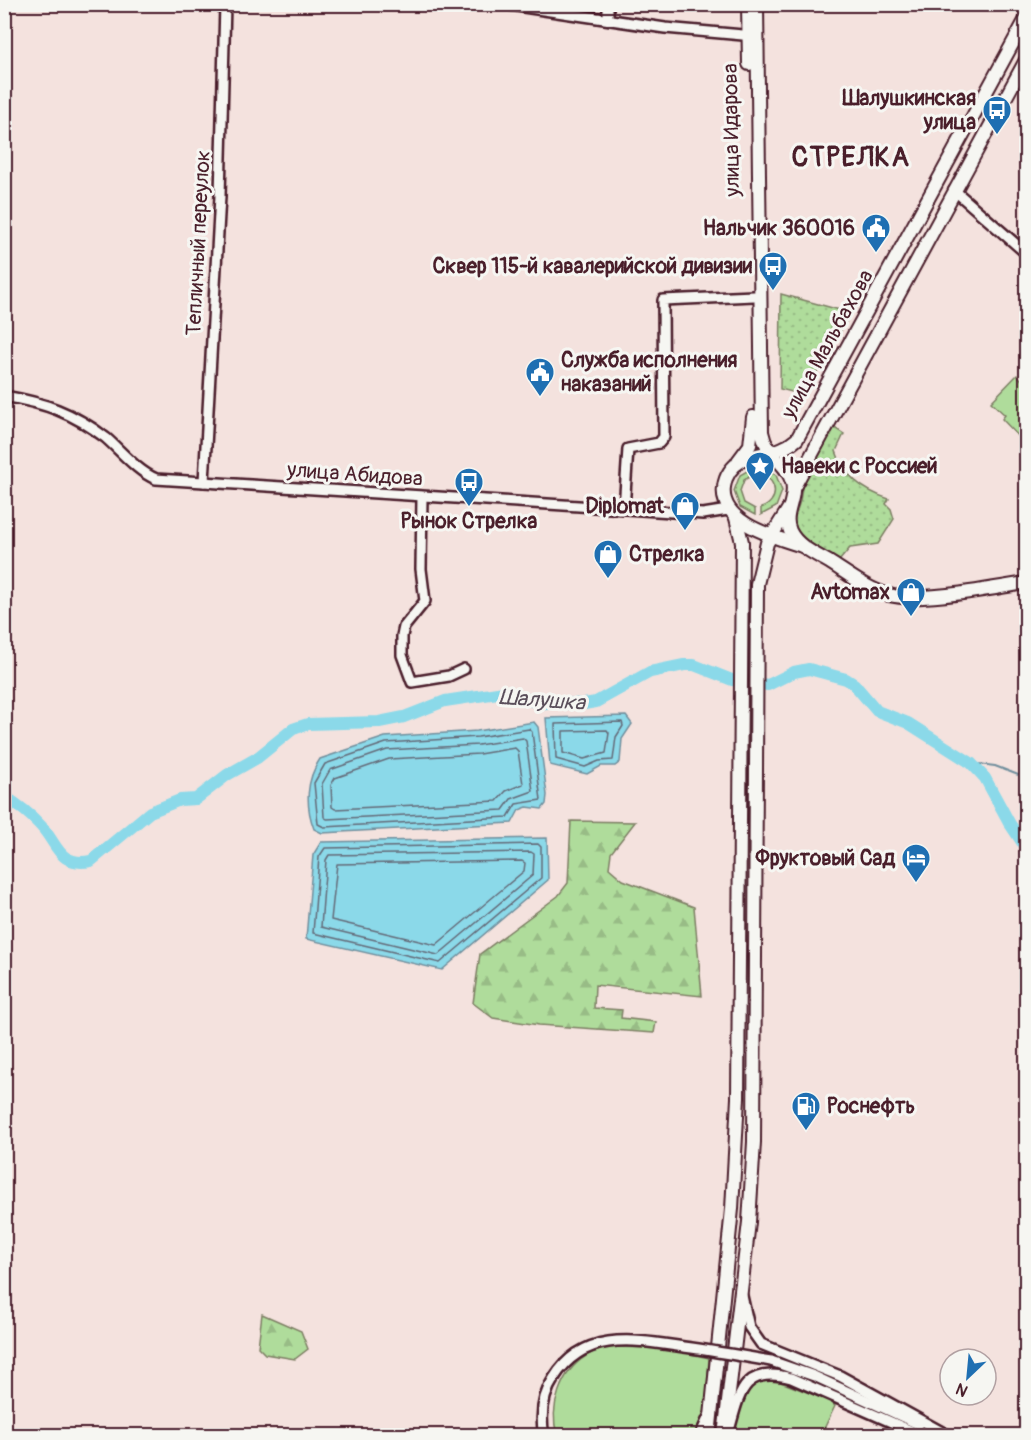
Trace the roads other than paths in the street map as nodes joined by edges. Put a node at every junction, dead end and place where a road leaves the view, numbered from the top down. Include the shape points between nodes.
1 (225, 4) edge
2 (503, 4) edge
3 (608, 4) edge
4 (748, 4) edge
5 (757, 4) edge
6 (517, 5) edge
7 (608, 19) junction
8 (1026, 19) edge
9 (753, 36) junction
10 (1026, 60) edge
11 (954, 190) junction
12 (1026, 253) edge
13 (754, 296) junction
14 (4, 396) edge
15 (765, 455) junction
16 (736, 465) junction
17 (204, 482) junction
18 (793, 489) junction
19 (422, 497) junction
20 (624, 509) junction
21 (787, 511) junction
22 (737, 517) junction
23 (771, 534) junction
24 (803, 546) junction
25 (1026, 584) edge
26 (464, 669) dead end
27 (741, 1292) junction
28 (712, 1409) junction
29 (544, 1436) edge
30 (700, 1436) edge
31 (709, 1436) edge
32 (726, 1436) edge
33 (923, 1436) edge
34 (942, 1436) edge
35 (949, 1436) edge

1 - 17 street, Тепличный переулок via 220,196
2 - 6 street
3 - 7 street
4 - 9 main road, улица Идарова
5 - 9 main road, улица Идарова
6 - 7 street
7 - 9 street
8 - 15 main road, улица Мальбахова via 797,439
9 - 13 main road, улица Идарова
9 - 15 main road, улица Идарова
10 - 11 main road, улица Мальбахова
11 - 12 street
11 - 18 main road, улица Мальбахова
13 - 16 main road, улица Идарова via 753,430 747,452
13 - 20 street via 663,300 664,437 659,443 628,449
14 - 17 street, улица Абидова via 51,405 70,415 154,478
15 - 16 main road, улица Мальбахова
15 - 18 main road via 788,472
16 - 22 main road, улица Идарова via 725,481 724,501
17 - 19 street, улица Абидова
18 - 21 main road, улица Мальбахова
19 - 20 street, улица Абидова
19 - 26 street via 421,569 425,601 404,630 402,655 412,682 450,676
20 - 22 street, улица Абидова
21 - 22 main road via 771,524 754,526
21 - 23 main road
21 - 24 main road via 788,525
22 - 23 main road
22 - 28 main road, улица Идарова via 742,542 738,1098 732,1209
23 - 24 main road
23 - 27 main road via 758,577 754,1131
24 - 25 main road via 867,586 903,598
27 - 32 main road
27 - 35 street via 749,1327 761,1344 840,1376
28 - 30 street
28 - 31 main road, улица Идарова
29 - 34 street, bridge via 542,1408 552,1382 569,1359 602,1342 631,1339 771,1361 814,1376
32 - 33 street via 741,1389 754,1378 774,1374 791,1377

